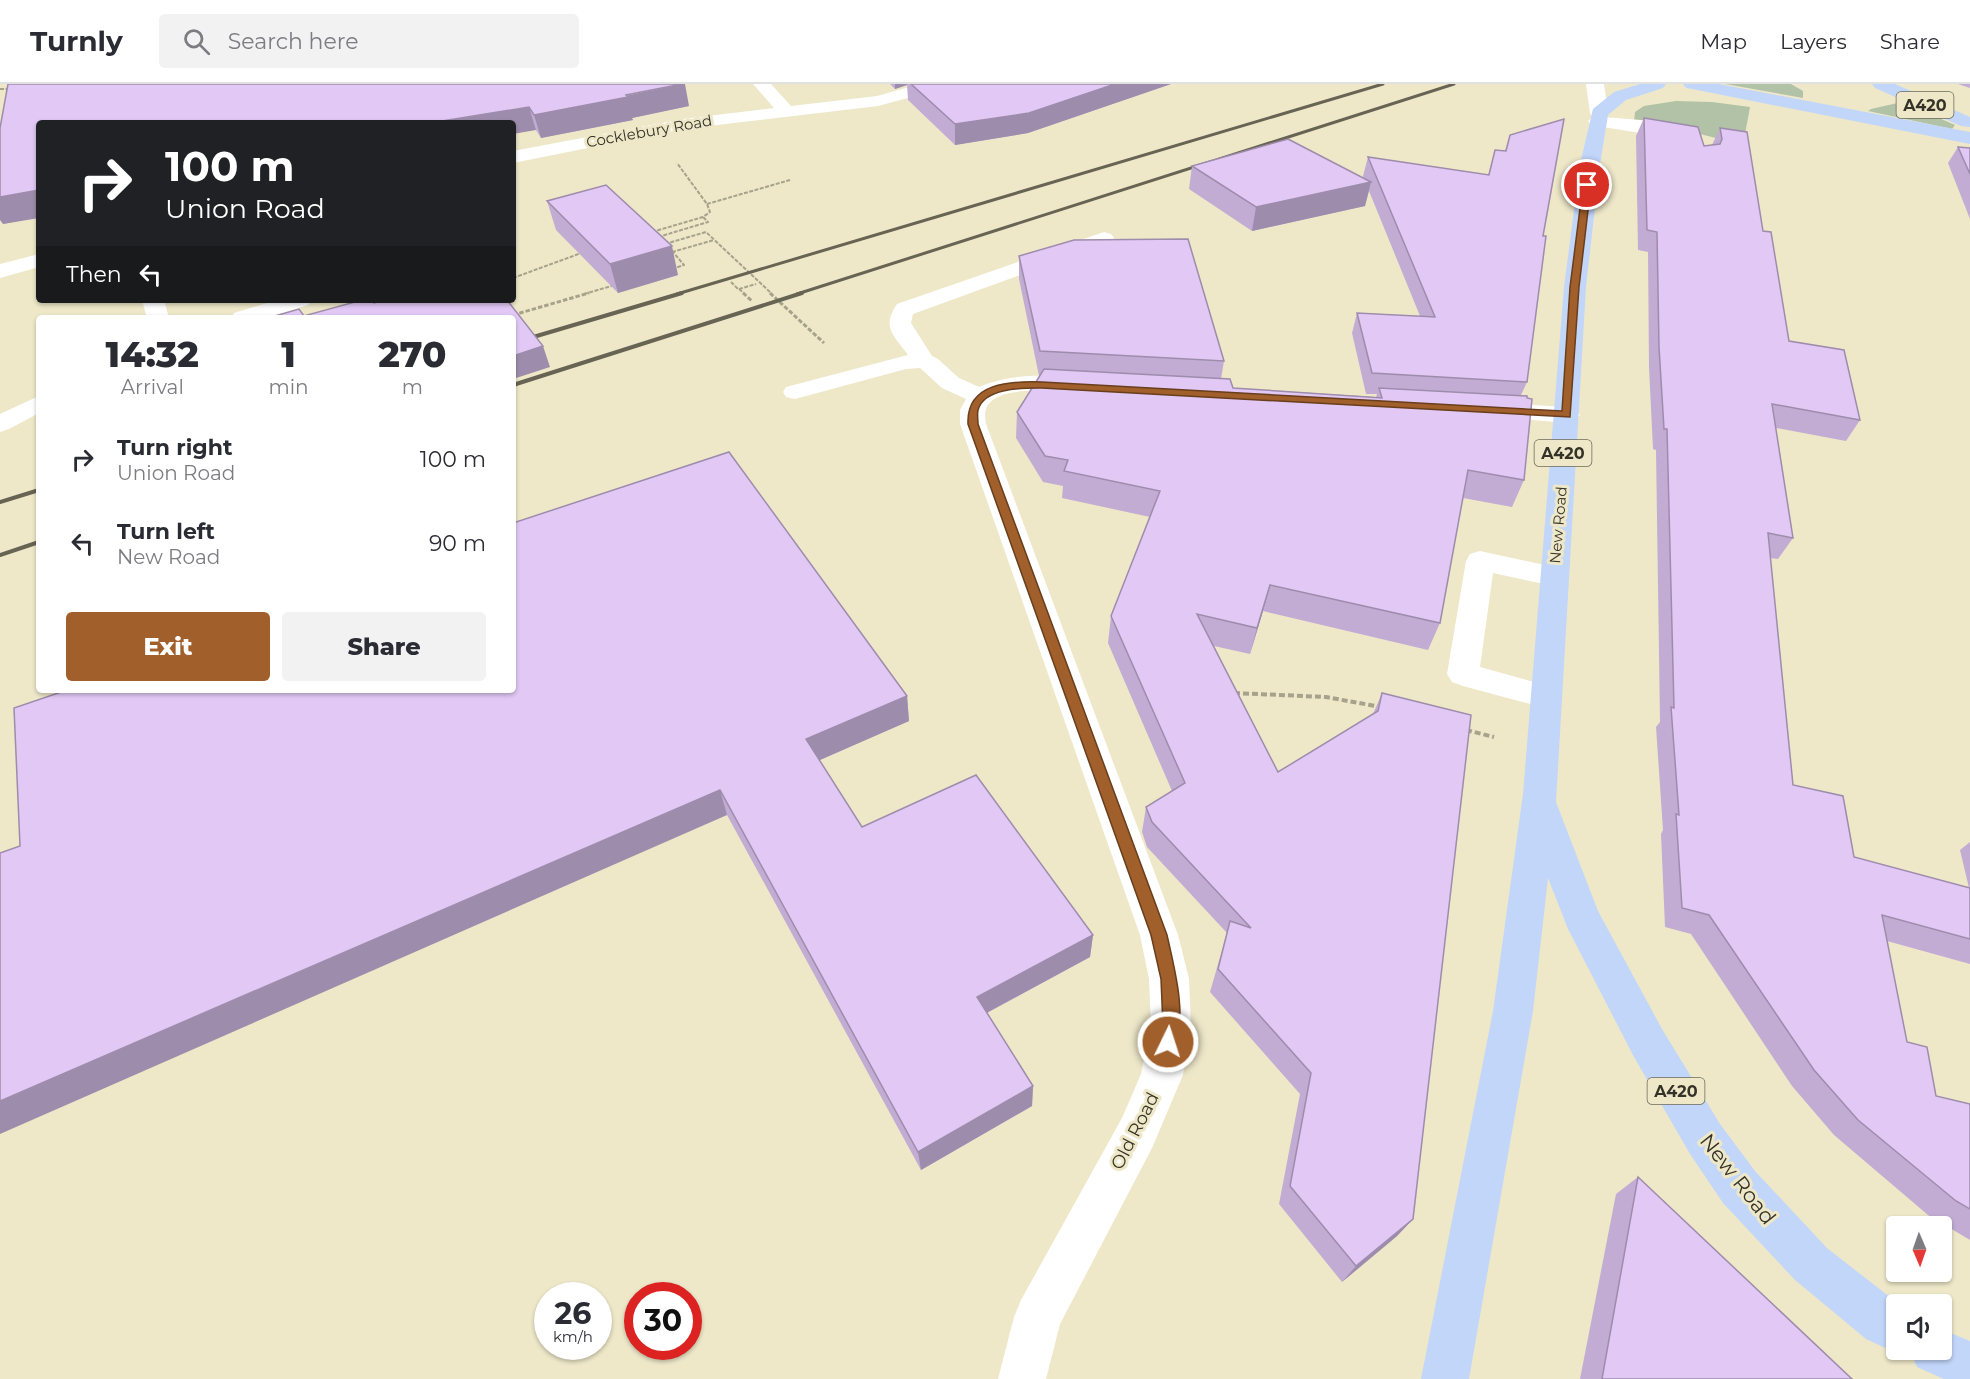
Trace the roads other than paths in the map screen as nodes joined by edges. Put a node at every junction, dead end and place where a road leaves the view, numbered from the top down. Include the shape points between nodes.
1 (762, 84) edge
2 (939, 84) edge
3 (1595, 84) edge
4 (1657, 84) edge
5 (1692, 84) edge
6 (1881, 84) edge
7 (842, 86) dead end
8 (866, 102) junction
9 (787, 112) junction
10 (1598, 117) junction
11 (1970, 123) edge
12 (1970, 138) edge
13 (1700, 141) edge
14 (516, 156) edge
15 (1104, 238) edge
16 (36, 261) edge
17 (0, 271) edge
18 (290, 303) edge
19 (252, 315) edge
20 (922, 361) junction
21 (1102, 388) edge
22 (795, 392) dead end
23 (982, 397) junction
24 (36, 406) edge
25 (1460, 408) edge
26 (1567, 415) junction
27 (0, 424) edge
28 (1553, 576) junction
29 (1545, 696) junction
30 (1540, 795) junction
31 (1886, 1324) edge
32 (1952, 1358) edge
33 (1970, 1366) edge
34 (1022, 1379) edge
35 (1445, 1379) edge

1 - 9 street
2 - 8 street, Cocklebury Road
3 - 10 street, New Road
4 - 10 main road via 1620,96
5 - 12 main road, A420
6 - 11 main road, A420
7 - 8 street
8 - 9 street, Cocklebury Road
9 - 14 street, Cocklebury Road via 651,129
10 - 13 street via 1676,131
10 - 26 main road, New Road / A420 via 1575,287
15 - 20 street via 905,309 899,326
16 - 17 street
18 - 19 street
20 - 22 street via 905,362
20 - 23 street via 934,366 952,384
21 - 23 street via 1017,384
23 - 34 street, Old Road via 973,410 973,424 1159,935 1169,979 1171,1026 1162,1075 1137,1133 1038,1317
24 - 27 street
25 - 26 street
26 - 28 main road, New Road / A420
28 - 29 main road, New Road / A420
28 - 29 street via 1480,561 1463,674
29 - 30 main road, New Road / A420
30 - 31 main road, New Road / A420 via 1548,831 1581,917 1700,1131 1739,1187 1811,1264
30 - 35 main road, New Road via 1513,1011
32 - 33 main road

